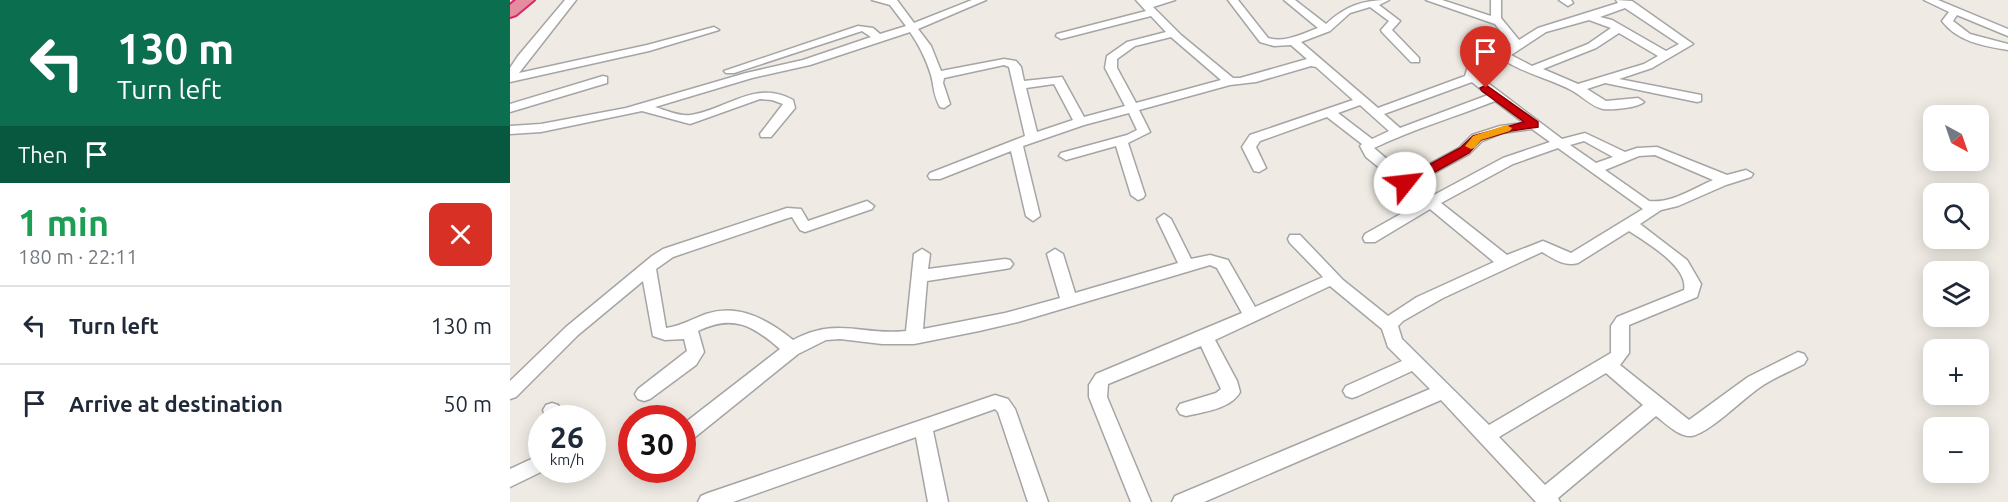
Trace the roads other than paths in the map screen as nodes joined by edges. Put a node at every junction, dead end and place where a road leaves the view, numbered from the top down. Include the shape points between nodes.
1 (526, 0) edge
2 (571, 0) edge
3 (876, 0) edge
4 (981, 0) edge
5 (1170, 0) edge
6 (1233, 0) edge
7 (1289, 0) edge
8 (1384, 0) edge
9 (1431, 0) edge
10 (1496, 0) edge
11 (1929, 0) edge
12 (1625, 2) edge
13 (1372, 4) junction
14 (1148, 6) edge
15 (510, 12) edge
16 (1954, 12) junction
17 (1589, 17) junction
18 (1497, 21) junction
19 (913, 27) junction
20 (1619, 28) junction
21 (1326, 29) junction
22 (714, 30) dead end
23 (1173, 33) junction
24 (2008, 33) edge
25 (1061, 36) dead end
26 (1294, 41) junction
27 (1517, 45) junction
28 (2008, 47) edge
29 (1503, 55) junction
30 (1665, 55) junction
31 (1415, 60) dead end
32 (1316, 62) junction
33 (1534, 69) junction
34 (939, 76) junction
35 (510, 77) edge
36 (1472, 78) junction
37 (1602, 79) junction
38 (603, 80) dead end
39 (1230, 81) junction
40 (1020, 85) junction
41 (1577, 88) junction
42 (1496, 96) junction
43 (1697, 98) dead end
44 (1361, 101) junction
45 (1638, 102) dead end
46 (944, 104) dead end
47 (642, 107) junction
48 (510, 108) edge
49 (1131, 108) junction
50 (1328, 112) junction
51 (1376, 113) junction
52 (1080, 122) junction
53 (1534, 124) junction
54 (510, 130) edge
55 (1395, 133) junction
56 (766, 134) dead end
57 (1032, 138) junction
58 (1121, 141) junction
59 (1016, 144) junction
60 (1370, 144) junction
61 (1560, 144) junction
62 (1066, 156) dead end
63 (1624, 157) junction
64 (1259, 168) dead end
65 (1594, 169) junction
66 (1746, 174) dead end
67 (935, 176) dead end
68 (1726, 180) junction
69 (1405, 183) junction
70 (1138, 195) dead end
71 (1430, 202) junction
72 (867, 206) dead end
73 (1658, 206) junction
74 (1033, 216) dead end
75 (1164, 219) dead end
76 (1630, 224) junction
77 (1370, 238) dead end
78 (1295, 239) dead end
79 (922, 254) dead end
80 (1054, 254) dead end
81 (1005, 264) dead end
82 (1502, 264) junction
83 (1187, 266) junction
84 (648, 267) junction
85 (920, 276) junction
86 (1337, 282) junction
87 (1069, 301) junction
88 (1251, 315) junction
89 (1389, 324) junction
90 (686, 330) junction
91 (1205, 337) junction
92 (914, 338) junction
93 (792, 349) junction
94 (1798, 359) dead end
95 (1414, 363) junction
96 (1607, 364) junction
97 (1352, 391) dead end
98 (1443, 391) junction
99 (510, 392) edge
100 (644, 394) dead end
101 (1656, 405) junction
102 (1186, 409) dead end
103 (696, 424) edge
104 (923, 427) junction
105 (1487, 435) junction
106 (528, 469) edge
107 (510, 478) edge
108 (1547, 499) edge
109 (708, 502) edge
110 (938, 502) edge
111 (1038, 502) edge
112 (1141, 502) edge
113 (1182, 502) edge

1 - 15 highway
2 - 35 street
3 - 19 street via 893,2
4 - 19 street
5 - 14 street
6 - 26 street via 1264,40 1274,44
7 - 21 street
8 - 13 street
9 - 18 street
10 - 18 street
11 - 16 street
12 - 17 street
12 - 30 street via 1687,42
13 - 21 street via 1346,11
13 - 31 street via 1395,21 1386,30
14 - 23 street
14 - 25 street
16 - 24 street
16 - 28 street via 1947,21 1956,30 1986,43
17 - 20 street
17 - 27 street via 1542,30
18 - 27 street
19 - 34 street
19 - 47 street via 806,63
20 - 30 street
20 - 33 street via 1592,46
21 - 26 street
22 - 35 street
23 - 39 street
23 - 49 street via 1131,44 1111,58 1111,68
26 - 32 street
27 - 29 street
29 - 33 street
29 - 36 street via 1470,70
30 - 37 street via 1648,66
32 - 39 street via 1242,82
32 - 44 street
33 - 41 street
34 - 40 street via 1009,62 1015,67
34 - 46 street via 938,88
36 - 42 street
36 - 51 street
37 - 41 street
37 - 43 street
38 - 48 street
39 - 49 street
40 - 52 street via 1058,80
40 - 57 street
41 - 45 street via 1604,105
42 - 53 street
42 - 55 street
44 - 50 street
44 - 51 street
47 - 54 street via 541,128
47 - 56 street via 690,120 758,96 787,101 789,108
49 - 52 street
49 - 58 street via 1143,132
50 - 60 street
50 - 64 street via 1255,138 1250,147
51 - 55 street
52 - 57 street
53 - 61 street
53 - 69 street via 1477,138 1464,151
55 - 60 street
57 - 59 street
58 - 62 street
58 - 70 street
59 - 67 street
59 - 74 street
60 - 69 street via 1366,146 1371,154
61 - 63 street via 1585,137
61 - 65 street
61 - 71 street via 1519,156
63 - 65 street
63 - 68 street via 1657,151
65 - 73 street via 1638,201
66 - 68 street
68 - 73 street
69 - 71 street
71 - 77 street
71 - 82 street via 1497,253
72 - 84 street via 805,227 796,212 786,213 675,251
73 - 76 street
75 - 83 street
76 - 82 street via 1573,259 1543,246
76 - 96 street via 1680,262 1694,287 1685,296 1623,321 1619,326 1620,352
78 - 86 street
79 - 85 street
80 - 87 street
81 - 85 street
82 - 89 street via 1417,305
83 - 87 street
83 - 88 street via 1220,261
84 - 90 street via 659,332
84 - 99 street via 572,331
85 - 92 street
86 - 88 street via 1322,281
86 - 89 street via 1366,310
87 - 92 street
88 - 91 street
89 - 95 street via 1394,342
90 - 93 street via 713,318 731,316 766,328
90 - 100 street via 692,334 694,357
91 - 102 street via 1231,392 1221,399
91 - 112 street via 1110,375 1098,385 1098,397
92 - 93 street via 840,332 814,336
93 - 103 street
94 - 101 street via 1754,382 1690,429
95 - 97 street
95 - 98 street
96 - 101 street
96 - 105 street
98 - 105 street
98 - 113 street
101 - 108 street
104 - 109 street
104 - 110 street
104 - 111 street via 987,404 1002,404
105 - 108 street
106 - 107 street

